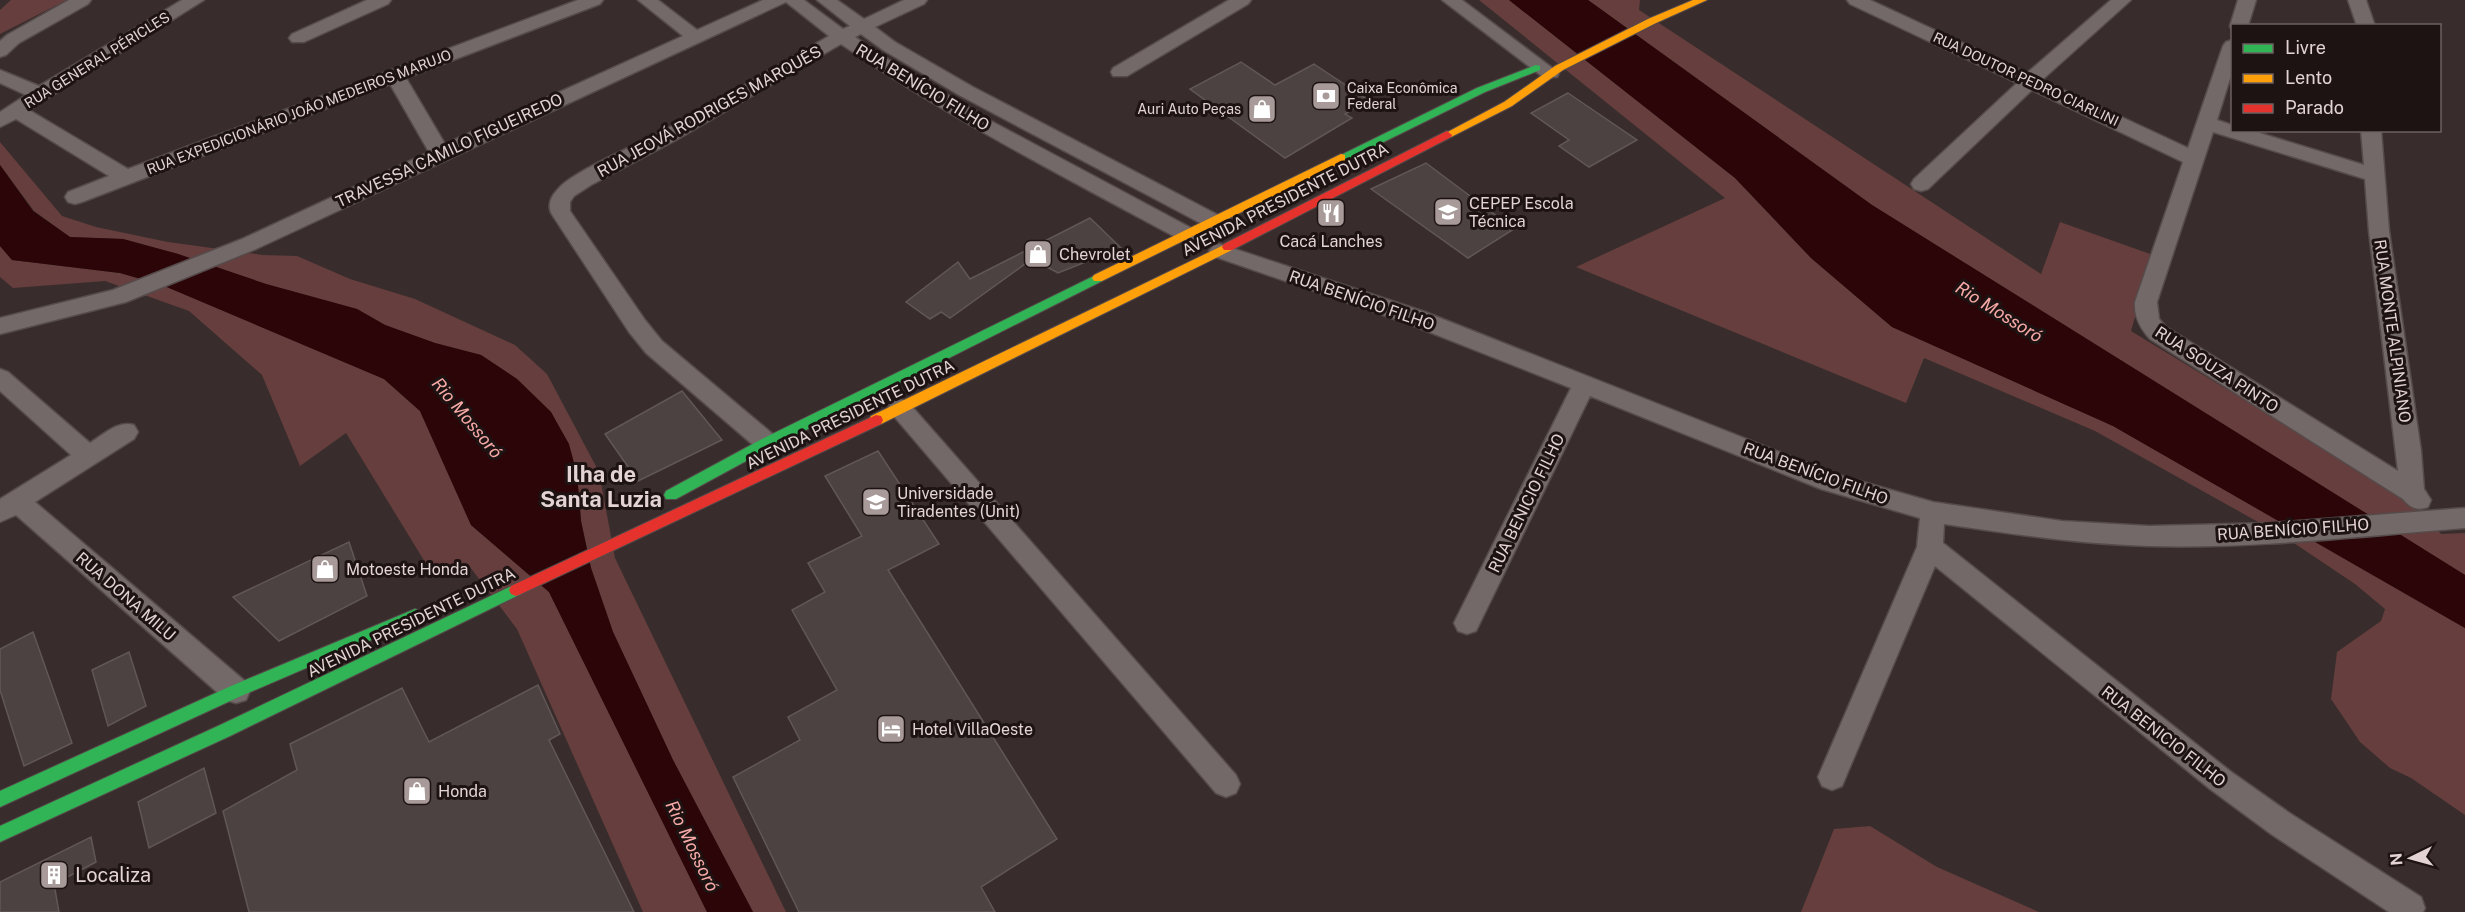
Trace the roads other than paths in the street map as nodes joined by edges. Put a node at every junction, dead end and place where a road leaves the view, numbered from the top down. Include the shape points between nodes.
1 (82, 0) edge
2 (195, 0) edge
3 (382, 0) edge
4 (594, 0) edge
5 (648, 0) edge
6 (778, 0) edge
7 (793, 0) edge
8 (826, 0) edge
9 (918, 0) edge
10 (1242, 0) edge
11 (1451, 0) edge
12 (1669, 0) edge
13 (1702, 0) edge
14 (1856, 0) edge
15 (2122, 0) edge
16 (2247, 0) edge
17 (2357, 0) edge
18 (1648, 18) junction
19 (2240, 24) edge
20 (2365, 24) edge
21 (862, 27) junction
22 (694, 36) junction
23 (841, 37) junction
24 (298, 38) dead end
25 (2231, 49) edge
26 (0, 51) edge
27 (1550, 67) junction
28 (1120, 72) dead end
29 (0, 76) edge
30 (395, 76) junction
31 (944, 78) junction
32 (2031, 80) junction
33 (925, 90) junction
34 (40, 93) junction
35 (7, 116) edge
36 (2208, 124) junction
37 (2231, 131) edge
38 (2234, 132) edge
39 (2371, 132) edge
40 (440, 153) junction
41 (1086, 155) junction
42 (2194, 159) junction
43 (1068, 169) junction
44 (2374, 175) junction
45 (126, 177) junction
46 (1922, 184) dead end
47 (75, 197) dead end
48 (1213, 221) junction
49 (1186, 234) junction
50 (1220, 251) junction
51 (1037, 308) junction
52 (0, 326) edge
53 (1055, 331) junction
54 (0, 378) edge
55 (1585, 383) junction
56 (900, 408) junction
57 (126, 432) dead end
58 (767, 442) junction
59 (89, 456) junction
60 (2412, 492) junction
61 (654, 504) dead end
62 (8, 506) edge
63 (1933, 512) junction
64 (2454, 518) edge
65 (1930, 547) junction
66 (427, 609) dead end
67 (1467, 623) dead end
68 (236, 691) junction
69 (1832, 777) dead end
70 (1226, 784) dead end
71 (0, 799) edge
72 (0, 834) edge
73 (2410, 908) dead end

1 - 26 street via 13,39
2 - 34 street, RUA GENERAL PÉRICLES
3 - 24 street
4 - 30 street, RUA EXPEDICIONÁRIO JOÃO MEDEIROS MARUJO
5 - 22 street
6 - 22 street, TRAVESSA CAMILO FIGUEIREDO
7 - 23 street, RUA BENÍCIO FILHO
8 - 21 street, RUA BENÍCIO FILHO
9 - 21 street, RUA JEOVÁ RODRIGES MARQUÊS
10 - 28 street
11 - 27 street
12 - 18 main road, AVENIDA PRESIDENTE DUTRA
13 - 18 main road, AVENIDA PRESIDENTE DUTRA
14 - 32 street, RUA DOUTOR PEDRO CIARLINI
15 - 32 street
16 - 19 street
17 - 20 street
18 - 27 main road, AVENIDA PRESIDENTE DUTRA
21 - 23 street, RUA JEOVÁ RODRIGES MARQUÊS
21 - 31 street, RUA BENÍCIO FILHO
22 - 40 street, TRAVESSA CAMILO FIGUEIREDO
23 - 33 street, RUA BENÍCIO FILHO
23 - 58 street, RUA JEOVÁ RODRIGES MARQUÊS via 584,180 560,201 560,211 654,347
25 - 36 street, RUA SOUZA PINTO
27 - 48 main road, AVENIDA PRESIDENTE DUTRA via 1481,90
27 - 50 main road, AVENIDA PRESIDENTE DUTRA via 1508,104
29 - 34 street
30 - 40 street
30 - 45 street, RUA EXPEDICIONÁRIO JOÃO MEDEIROS MARUJO
31 - 33 street
31 - 41 street, RUA BENÍCIO FILHO
32 - 42 street, RUA DOUTOR PEDRO CIARLINI
32 - 46 street
33 - 43 street, RUA BENÍCIO FILHO
34 - 35 street, RUA GENERAL PÉRICLES
35 - 45 street, RUA EXPEDICIONÁRIO JOÃO MEDEIROS MARUJO
36 - 37 street
36 - 42 street, RUA SOUZA PINTO
38 - 44 street
39 - 44 street, RUA MONTE ALPINIANO
40 - 52 street, TRAVESSA CAMILO FIGUEIREDO via 249,244 118,296
41 - 43 street
41 - 48 street, RUA BENÍCIO FILHO
42 - 60 street, RUA SOUZA PINTO via 2146,302 2145,314 2150,325
43 - 49 street, RUA BENÍCIO FILHO
44 - 60 street, RUA MONTE ALPINIANO
45 - 47 street
48 - 49 main road, AVENIDA PRESIDENTE DUTRA
49 - 51 main road, AVENIDA PRESIDENTE DUTRA
50 - 53 main road, AVENIDA PRESIDENTE DUTRA
50 - 55 street, RUA BENÍCIO FILHO via 1417,318
51 - 53 main road
51 - 58 main road, AVENIDA PRESIDENTE DUTRA
53 - 56 main road, AVENIDA PRESIDENTE DUTRA
54 - 59 street
55 - 63 street, RUA BENÍCIO FILHO via 1830,482
55 - 67 street, RUA BENICIO FILHO
56 - 70 street
56 - 72 main road, AVENIDA PRESIDENTE DUTRA
57 - 59 street
58 - 61 main road, AVENIDA PRESIDENTE DUTRA
59 - 62 street
60 - 64 street via 2424,506
62 - 68 street, RUA DONA MILU
63 - 64 street, RUA BENÍCIO FILHO via 2062,531 2149,537 2272,533
63 - 65 street
65 - 69 street
65 - 73 street, RUA BENICIO FILHO via 2220,780
66 - 68 main road, AVENIDA PRESIDENTE DUTRA
68 - 71 main road, AVENIDA PRESIDENTE DUTRA

